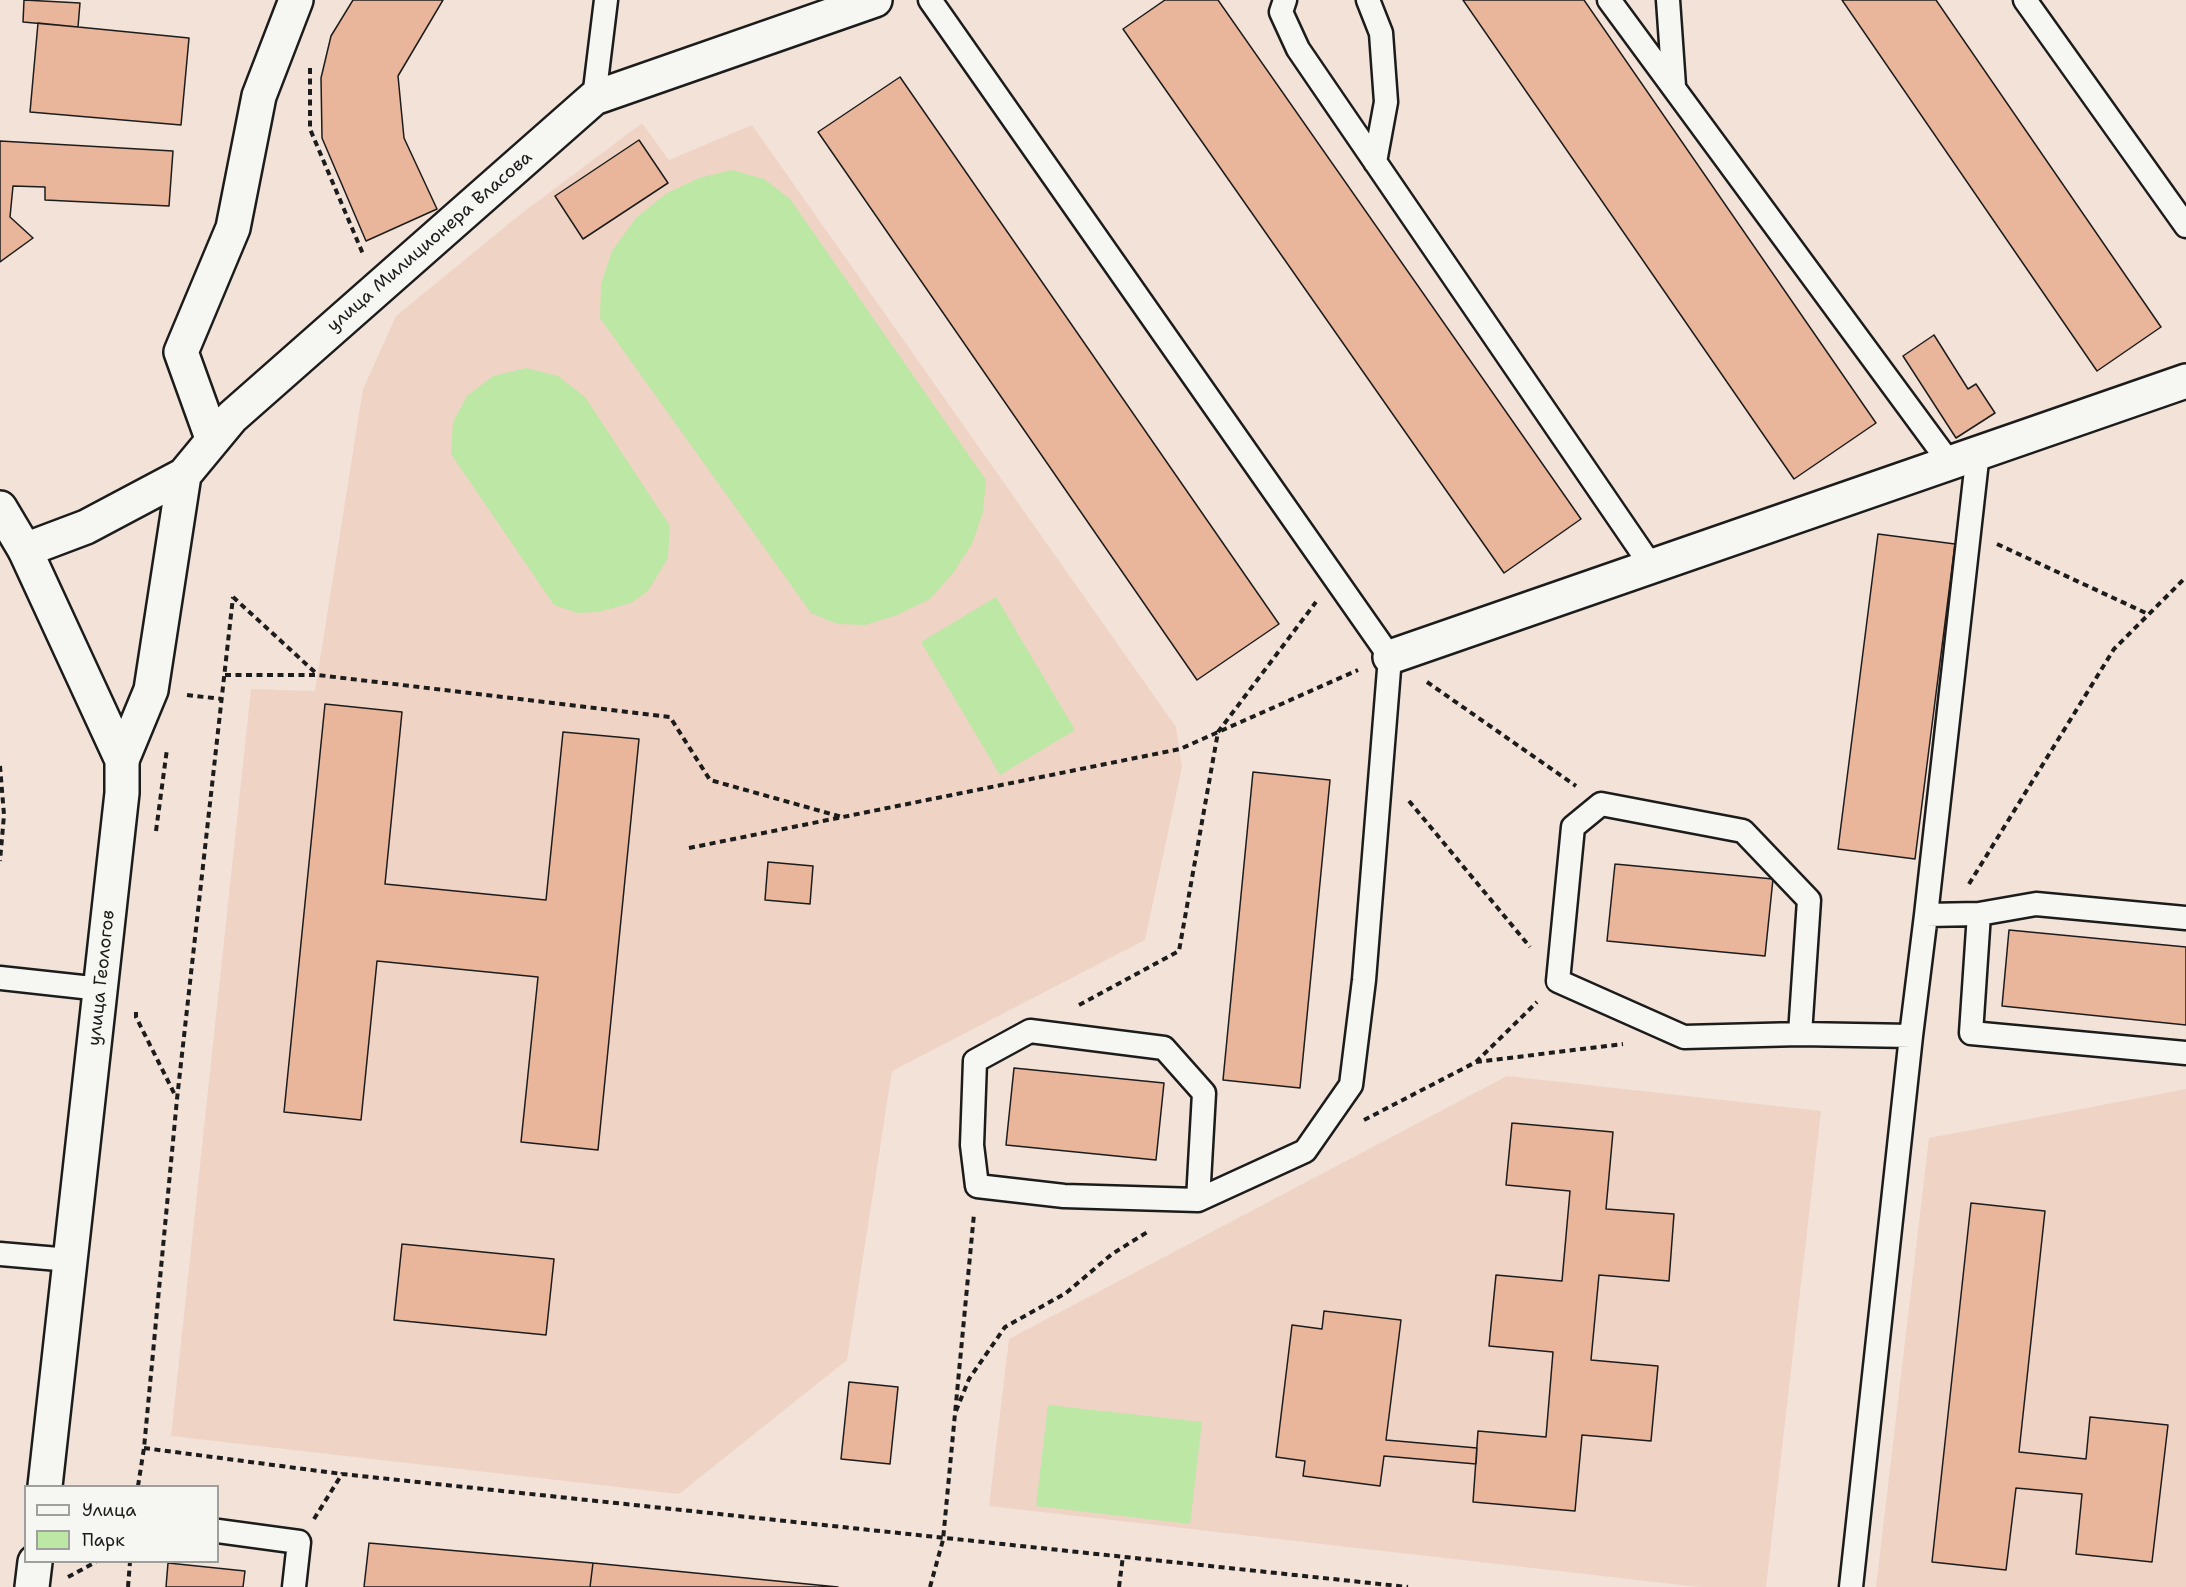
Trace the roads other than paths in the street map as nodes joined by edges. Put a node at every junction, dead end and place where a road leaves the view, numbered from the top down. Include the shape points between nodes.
1 (296, 0) edge
2 (606, 0) edge
3 (875, 0) edge
4 (930, 0) edge
5 (1285, 0) edge
6 (1368, 0) edge
7 (1610, 0) edge
8 (1668, 0) edge
9 (2025, 0) edge
10 (839, 6) edge
11 (1674, 86) junction
12 (594, 98) junction
13 (1375, 162) junction
14 (2186, 226) edge
15 (2186, 381) edge
16 (212, 438) junction
17 (1963, 457) junction
18 (184, 475) junction
19 (0, 508) edge
20 (25, 550) junction
21 (1652, 567) junction
22 (1390, 657) junction
23 (122, 760) junction
24 (1979, 914) junction
25 (1926, 915) junction
26 (2186, 918) edge
27 (0, 978) edge
28 (101, 989) junction
29 (1800, 1034) junction
30 (1911, 1036) junction
31 (2186, 1053) edge
32 (1198, 1200) junction
33 (0, 1254) edge
34 (70, 1260) junction
35 (45, 1485) edge
36 (219, 1531) edge
37 (35, 1563) edge
38 (32, 1587) edge
39 (294, 1587) edge
40 (1851, 1587) edge

1 - 16 street via 259,96 233,228 181,352
2 - 12 lane
3 - 10 street, улица Милиционера Власова
4 - 22 lane
5 - 13 lane via 1281,12 1298,49
6 - 13 lane via 1381,33 1386,102
7 - 11 lane
8 - 11 lane
9 - 14 lane
10 - 12 street, улица Милиционера Власова
11 - 17 lane
12 - 16 street, улица Милиционера Власова
13 - 21 lane
15 - 17 street
16 - 18 street, улица Милиционера Власова
17 - 21 street
17 - 25 lane via 1969,531
18 - 20 street, улица Милиционера Власова via 86,527
18 - 23 street, улица Геологов via 151,690
19 - 20 street
20 - 23 street
21 - 22 street
22 - 32 lane via 1364,980 1351,1085 1305,1151
23 - 28 street, улица Геологов via 122,794
24 - 25 lane
24 - 26 lane via 2036,904
24 - 31 lane via 1971,1033
25 - 30 lane
27 - 28 lane
28 - 34 street, улица Геологов
29 - 29 lane via 1684,1037 1558,981 1573,826 1601,804 1743,831 1809,900
29 - 30 lane
30 - 40 lane
32 - 32 lane via 1204,1093 1164,1048 1030,1031 975,1061 972,1144 977,1186 1064,1196
33 - 34 lane
34 - 35 street, улица Геологов
36 - 39 lane via 299,1542
37 - 38 street

